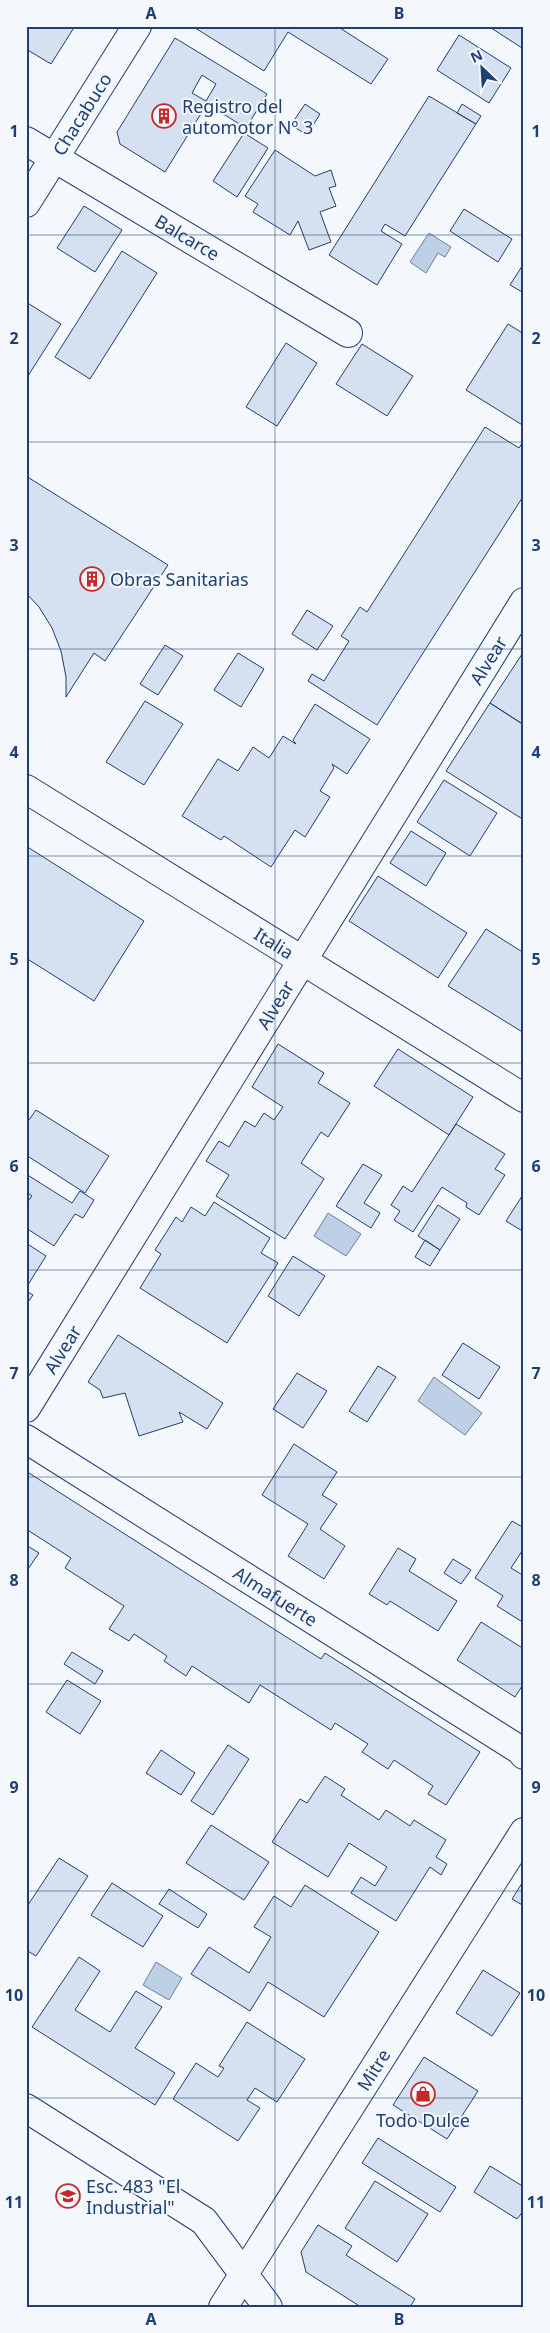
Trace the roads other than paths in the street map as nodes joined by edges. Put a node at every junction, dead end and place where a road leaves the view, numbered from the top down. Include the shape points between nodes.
1 (137, 26) edge
2 (26, 141) edge
3 (54, 159) junction
4 (26, 203) edge
5 (348, 333) dead end
6 (524, 602) edge
7 (26, 789) edge
8 (302, 962) junction
9 (524, 1098) edge
10 (26, 1408) edge
11 (26, 1439) edge
12 (524, 1755) edge
13 (524, 1832) edge
14 (26, 2108) edge
15 (243, 2274) junction
16 (223, 2307) edge
17 (268, 2307) edge

1 - 3 street, Chacabuco
2 - 3 street, Balcarce
3 - 4 street, Chacabuco
3 - 5 street, Balcarce
6 - 8 street, Alvear
7 - 8 street, Italia
8 - 9 street, Italia
8 - 10 street, Alvear
11 - 12 street, Almafuerte
13 - 15 street, Mitre
14 - 15 street via 204,2221
15 - 16 street, Mitre
15 - 17 street

